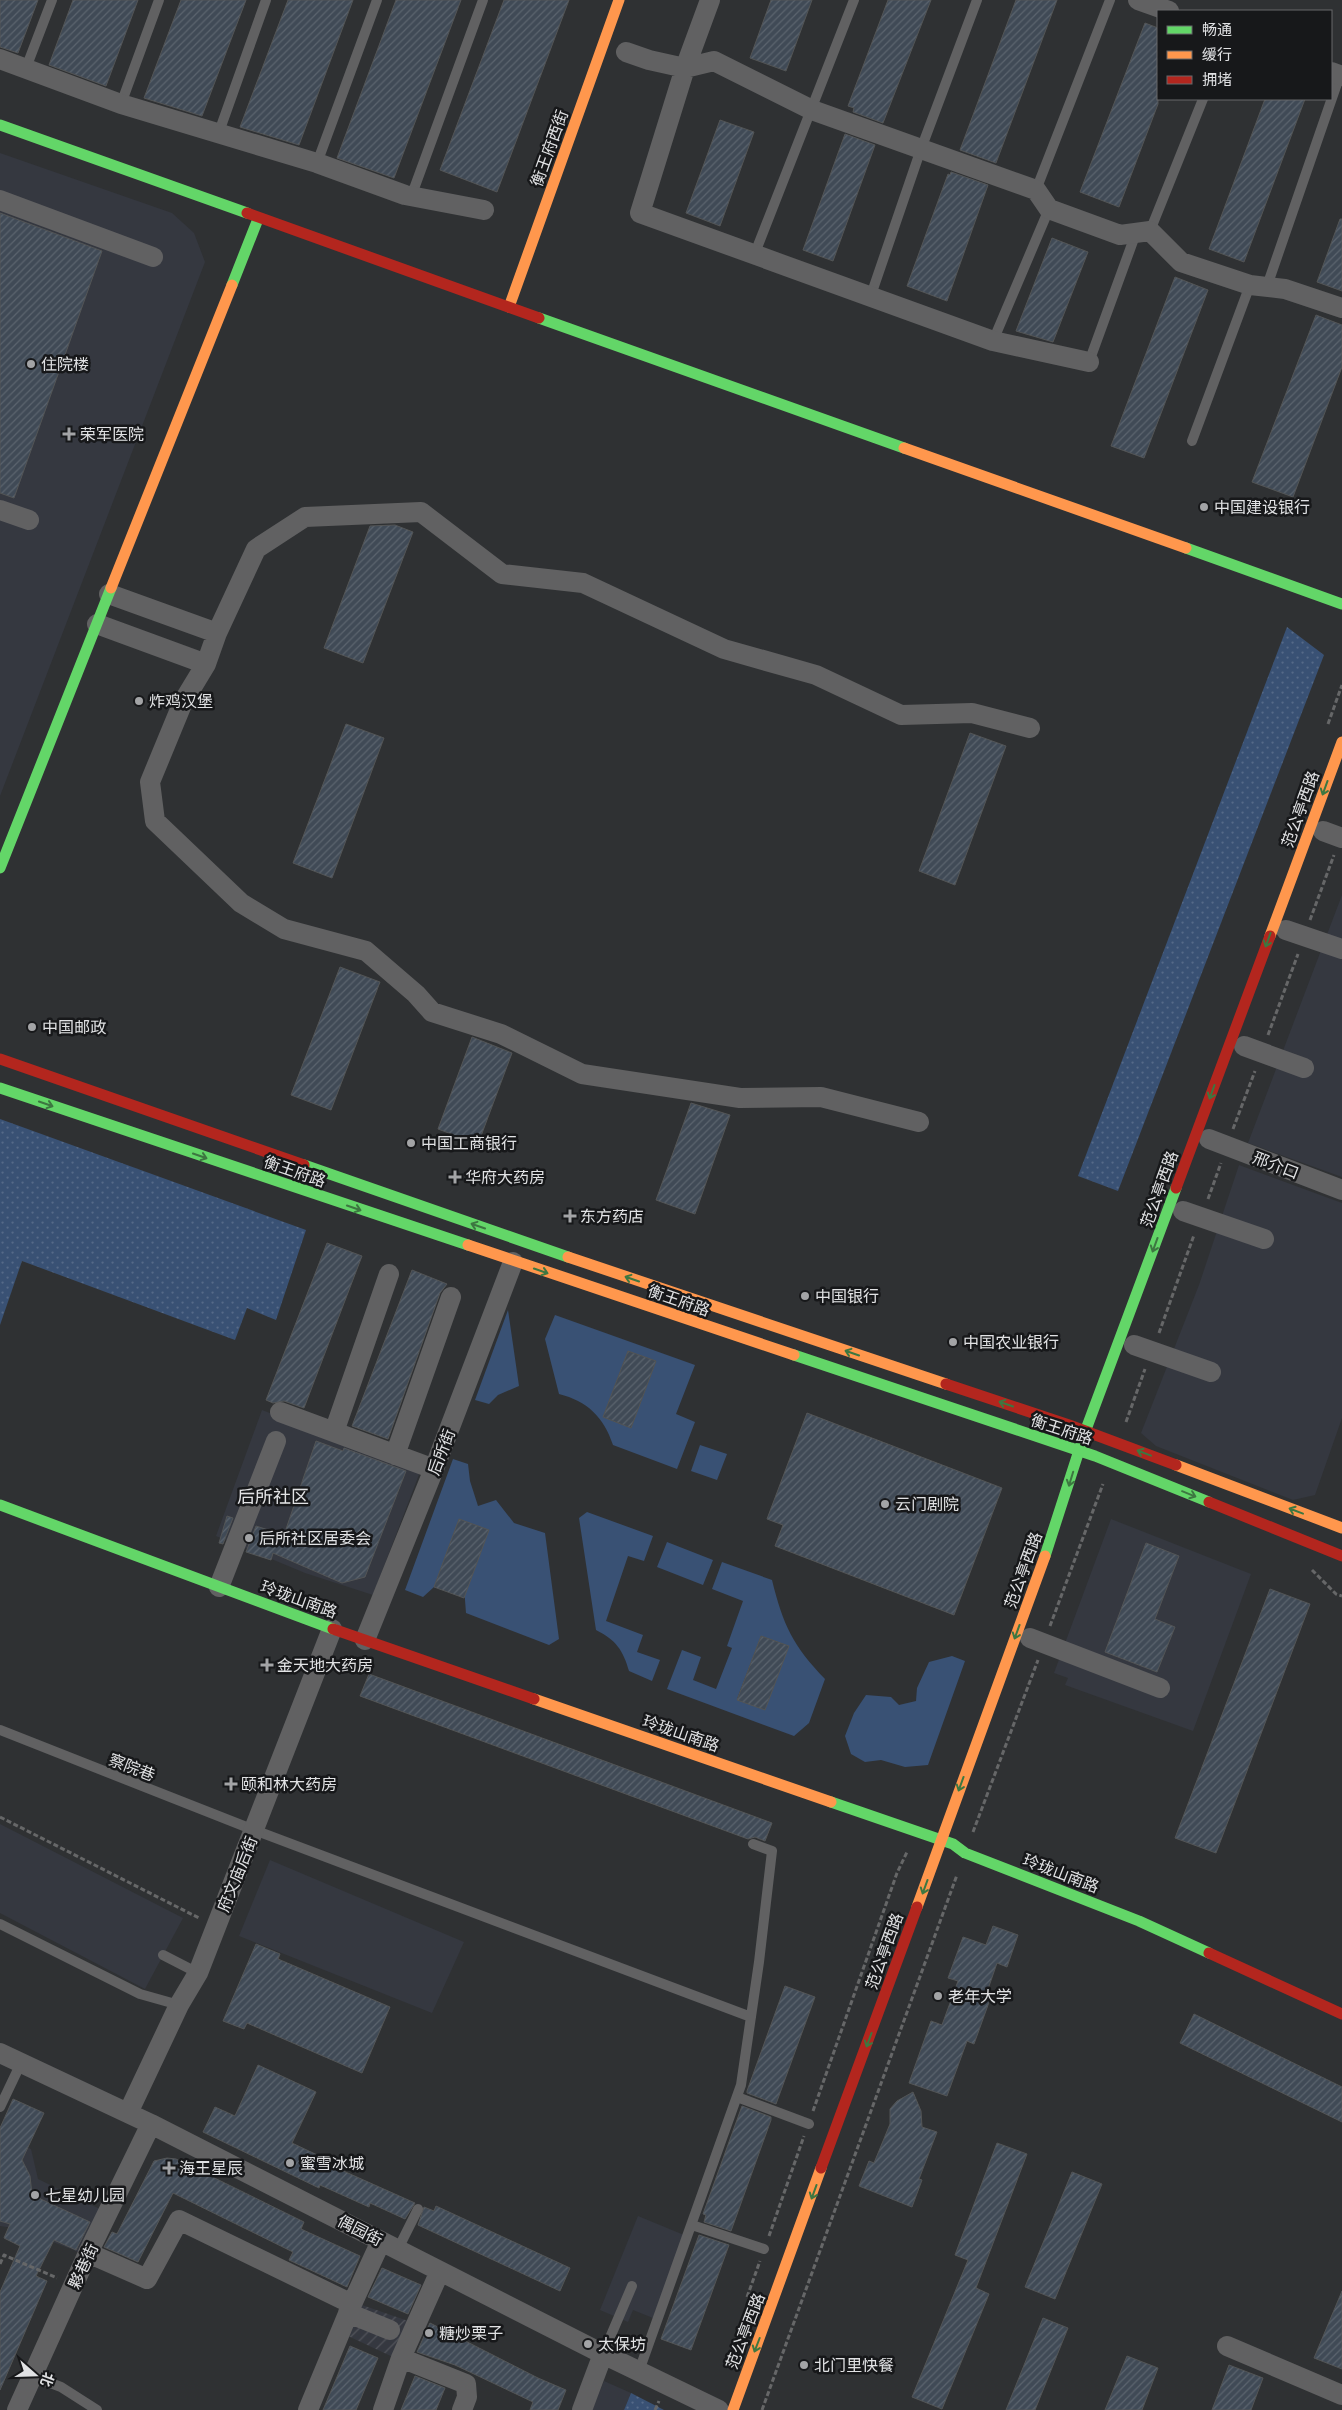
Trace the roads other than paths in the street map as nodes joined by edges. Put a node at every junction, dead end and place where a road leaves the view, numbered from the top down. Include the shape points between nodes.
1 (52, 0) edge
2 (159, 0) edge
3 (266, 0) edge
4 (377, 0) edge
5 (483, 0) edge
6 (619, 0) edge
7 (710, 0) edge
8 (854, 0) edge
9 (978, 0) edge
10 (1110, 0) edge
11 (1138, 0) edge
12 (1166, 10) edge
13 (626, 52) dead end
14 (0, 59) edge
15 (26, 68) junction
16 (685, 68) junction
17 (1338, 74) edge
18 (1332, 90) edge
19 (1203, 100) edge
20 (1328, 100) edge
21 (121, 104) junction
22 (812, 110) junction
23 (0, 125) edge
24 (219, 132) junction
25 (921, 148) junction
26 (317, 163) junction
27 (1036, 190) junction
28 (411, 197) junction
29 (0, 200) edge
30 (1049, 208) junction
31 (484, 210) dead end
32 (258, 219) junction
33 (1143, 232) junction
34 (755, 253) junction
35 (153, 257) dead end
36 (1258, 285) junction
37 (870, 298) junction
38 (509, 307) junction
39 (1342, 308) edge
40 (993, 341) junction
41 (1089, 362) joint
42 (1192, 441) dead end
43 (0, 510) edge
44 (29, 520) dead end
45 (109, 594) junction
46 (1342, 604) edge
47 (97, 624) junction
48 (217, 633) junction
49 (206, 664) junction
50 (1030, 728) dead end
51 (1342, 742) edge
52 (1323, 831) dead end
53 (1339, 845) edge
54 (0, 868) edge
55 (1286, 930) dead end
56 (1342, 949) edge
57 (1244, 1046) dead end
58 (0, 1059) edge
59 (1304, 1068) dead end
60 (0, 1088) edge
61 (919, 1122) dead end
62 (1210, 1139) dead end
63 (1342, 1190) edge
64 (1183, 1211) dead end
65 (1264, 1239) dead end
66 (513, 1262) junction
67 (389, 1274) dead end
68 (452, 1297) dead end
69 (1134, 1345) dead end
70 (1211, 1372) dead end
71 (280, 1412) dead end
72 (334, 1432) junction
73 (1085, 1432) junction
74 (1102, 1432) junction
75 (276, 1441) dead end
76 (1080, 1452) junction
77 (395, 1455) junction
78 (1095, 1456) junction
79 (434, 1469) junction
80 (1090, 1471) dead end
81 (0, 1505) edge
82 (1342, 1528) edge
83 (1342, 1556) edge
84 (219, 1587) junction
85 (332, 1629) junction
86 (365, 1640) junction
87 (1033, 1640) road end
88 (1160, 1688) dead end
89 (0, 1730) edge
90 (254, 1830) junction
91 (958, 1831) dead end
92 (941, 1841) junction
93 (753, 1844) dead end
94 (952, 1848) junction
95 (0, 1924) edge
96 (164, 1955) dead end
97 (198, 1973) junction
98 (179, 2005) junction
99 (1342, 2014) edge
100 (751, 2017) junction
101 (0, 2053) edge
102 (21, 2063) junction
103 (737, 2097) junction
104 (0, 2107) edge
105 (128, 2113) junction
106 (151, 2124) junction
107 (809, 2124) dead end
108 (418, 2209) dead end
109 (692, 2225) junction
110 (389, 2245) junction
111 (764, 2249) dead end
112 (88, 2253) junction
113 (440, 2271) junction
114 (632, 2286) dead end
115 (350, 2308) junction
116 (390, 2330) dead end
117 (1227, 2346) dead end
118 (603, 2354) junction
119 (401, 2358) junction
120 (639, 2371) junction
121 (32, 2376) junction
122 (1342, 2395) edge
123 (17, 2410) edge
124 (97, 2410) edge
125 (308, 2410) edge
126 (383, 2410) edge
127 (462, 2410) edge
128 (582, 2410) edge
129 (719, 2410) edge
130 (733, 2410) edge

1 - 15 lane
2 - 21 lane
3 - 24 lane
4 - 26 lane
5 - 28 lane
6 - 38 main road, 衡王府西街
7 - 16 street
8 - 22 lane
9 - 25 lane
10 - 27 lane
11 - 12 street
13 - 16 street
14 - 15 street
15 - 21 street
16 - 22 street via 714,61
16 - 34 street via 640,213
17 - 18 lane
19 - 33 lane
20 - 36 lane
21 - 24 street
22 - 25 street
22 - 34 lane
23 - 32 main road
24 - 26 street
25 - 27 street
25 - 37 lane
26 - 28 street
27 - 30 street
28 - 31 street
29 - 35 street
30 - 33 street via 1120,235
30 - 40 lane
32 - 38 main road
32 - 45 main road
33 - 36 street via 1181,262
33 - 41 lane
34 - 37 street
36 - 39 street via 1285,289
36 - 42 lane
37 - 40 street
38 - 46 main road
40 - 41 street
43 - 44 street
45 - 47 main road
45 - 48 street
47 - 49 street
47 - 54 main road
48 - 49 street
48 - 50 street via 256,549 305,517 421,512 502,574 583,583 724,650 816,675 901,715 972,713
49 - 61 street via 183,702 150,782 155,821 241,903 284,930 366,951 432,1012 500,1034 582,1074 740,1098 821,1097
51 -> 73 main road, 范公亭西路
52 - 53 street
55 - 56 street
57 - 59 street
73 -> 58 main road, 衡王府路 via 532,1246
60 -> 66 main road, 衡王府路
62 - 63 street, 邢介口
64 - 65 street
66 -> 76 main road, 衡王府路
66 - 79 street, 后所街
67 - 72 street
68 - 77 street
69 - 70 street
71 - 72 street
72 - 77 street
73 - 74 main road, 衡王府路
73 - 76 main road, 范公亭西路
74 - 78 main road
82 -> 74 main road, 衡王府路 via 1117,1443
75 - 84 street
76 - 78 main road, 衡王府路
76 -> 92 main road, 范公亭西路 via 1058,1521
77 - 79 street
78 - 80 main road
78 -> 83 main road, 衡王府路
79 - 86 street, 后所街
81 - 84 main road, 玲珑山南路
84 - 85 main road, 玲珑山南路
85 - 86 main road, 玲珑山南路
85 - 90 street, 府文庙后街
86 - 92 main road, 玲珑山南路
87 - 88 street
89 - 90 lane, 察院巷
90 - 97 street, 府文庙后街
90 - 100 lane, 察院巷
91 - 94 main road
92 - 94 main road, 玲珑山南路
92 -> 130 main road, 范公亭西路
93 - 100 lane via 772,1851
94 - 99 main road, 玲珑山南路 via 1139,1921
95 - 98 lane via 140,1994
96 - 97 lane
97 - 98 street, 府文庙后街
98 - 105 street, 府文庙后街
100 - 103 lane
101 - 102 street, 偶园街
102 - 104 lane
102 - 105 street, 偶园街
103 - 107 lane
103 - 109 lane
105 - 106 street, 偶园街
106 - 110 street, 偶园街
106 - 112 street, 夥巷街
108 - 110 lane
109 - 111 lane
109 - 120 lane
110 - 113 street, 偶园街
110 - 115 street
112 - 115 street via 147,2279 179,2220
112 - 121 street, 夥巷街
113 - 118 street, 偶园街
113 - 119 street
114 - 118 lane
115 - 116 street
115 - 125 street
117 - 122 street
118 - 120 street, 偶园街
118 - 128 street
119 - 126 street
119 - 127 street via 466,2384 467,2397
120 - 129 street, 偶园街
121 - 123 street, 夥巷街
121 - 124 lane via 61,2387

